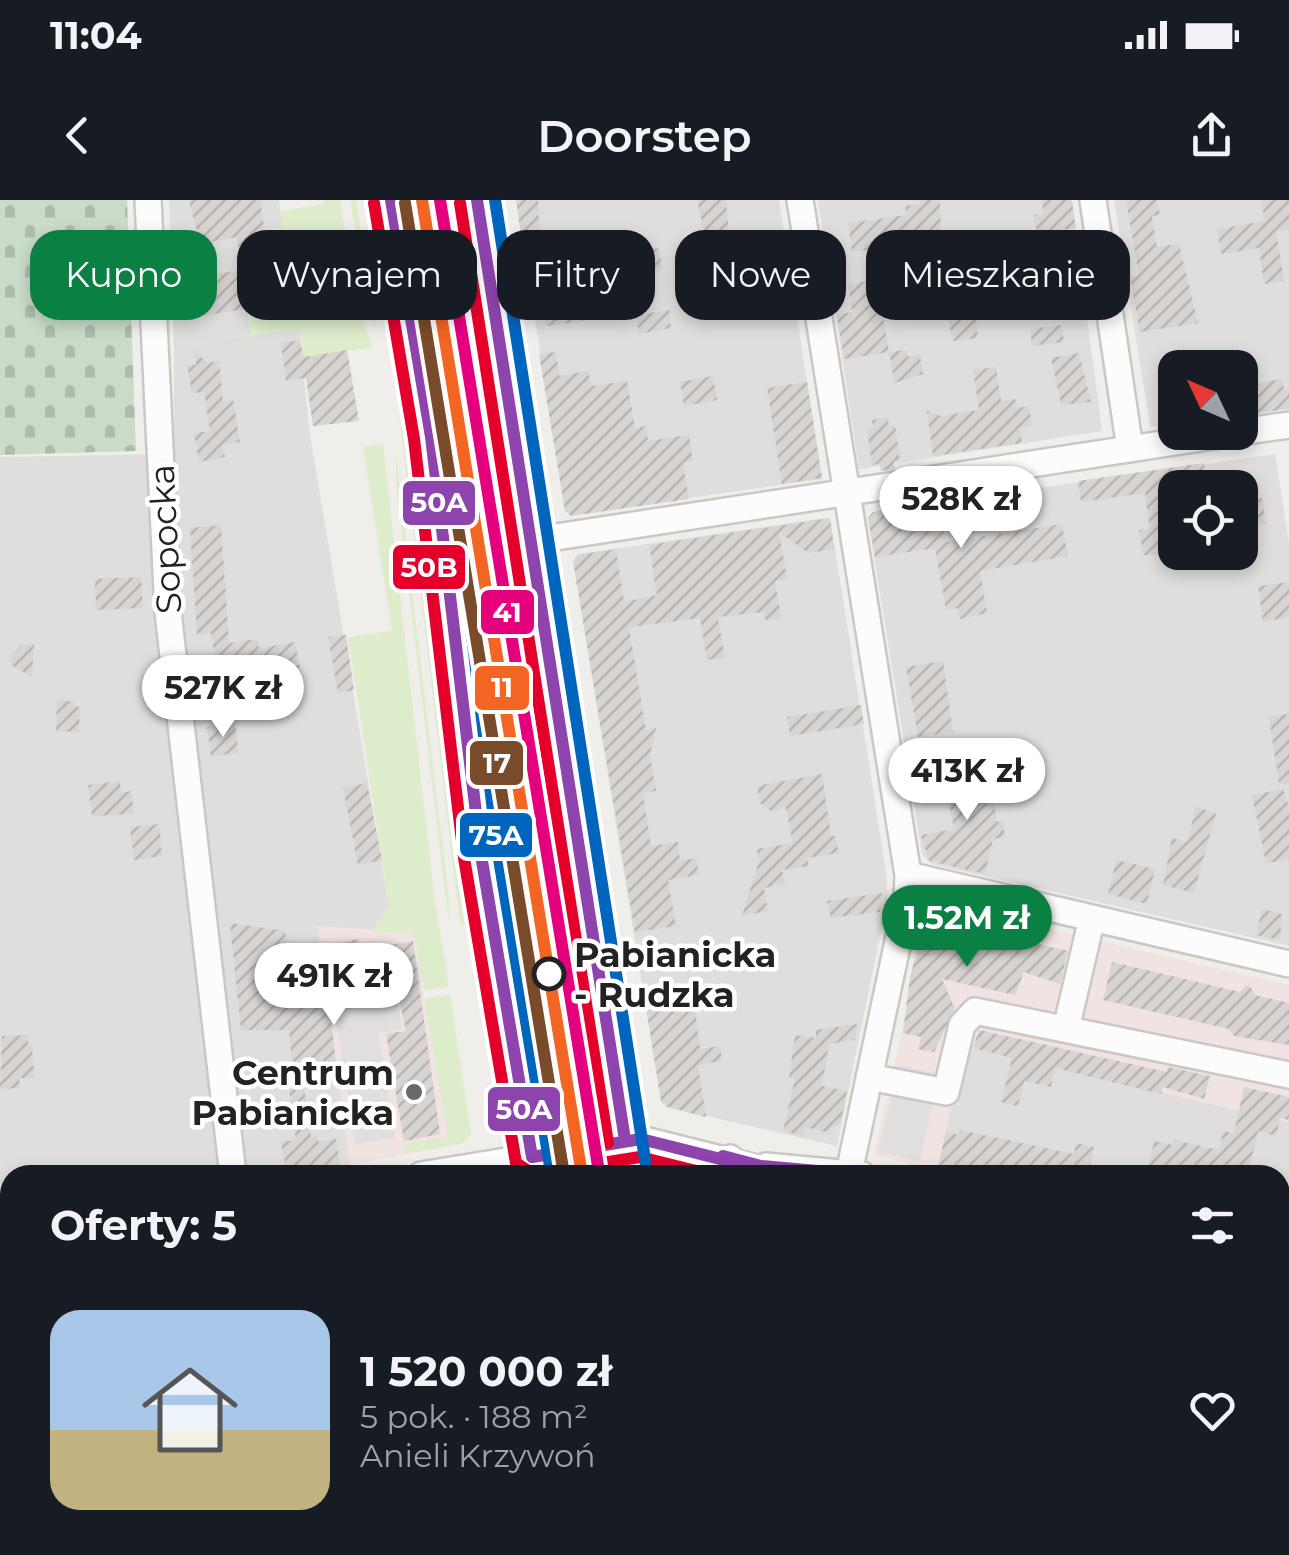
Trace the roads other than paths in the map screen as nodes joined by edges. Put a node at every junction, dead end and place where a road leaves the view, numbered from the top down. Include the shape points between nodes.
1 (148, 200) edge
2 (391, 200) edge
3 (477, 200) edge
4 (800, 200) edge
5 (1093, 200) edge
6 (1289, 425) edge
7 (1258, 429) edge
8 (1158, 445) edge
9 (1130, 449) junction
10 (848, 493) junction
11 (530, 542) junction
12 (908, 875) junction
13 (1092, 918) junction
14 (1289, 964) edge
15 (1066, 1029) junction
16 (1289, 1076) edge
17 (869, 1077) junction
18 (625, 1140) junction
19 (730, 1158) junction
20 (231, 1165) edge
21 (533, 1165) edge
22 (537, 1165) edge
23 (629, 1165) edge
24 (715, 1165) edge
25 (754, 1165) edge
26 (856, 1165) edge

1 - 20 street, Sopocka via 168,612
2 - 21 main road via 431,437 482,856
3 - 11 main road
4 - 10 street
5 - 9 street
6 - 7 street
8 - 9 street
9 - 10 street
10 - 11 street
10 - 12 street
11 - 18 main road
12 - 13 street
12 - 17 street
13 - 14 street
13 - 15 street
15 - 16 street
15 - 17 street via 975,1010 962,1025 946,1092
17 - 26 street
18 - 19 street
18 - 22 street
18 - 23 main road
19 - 24 street
19 - 25 street

